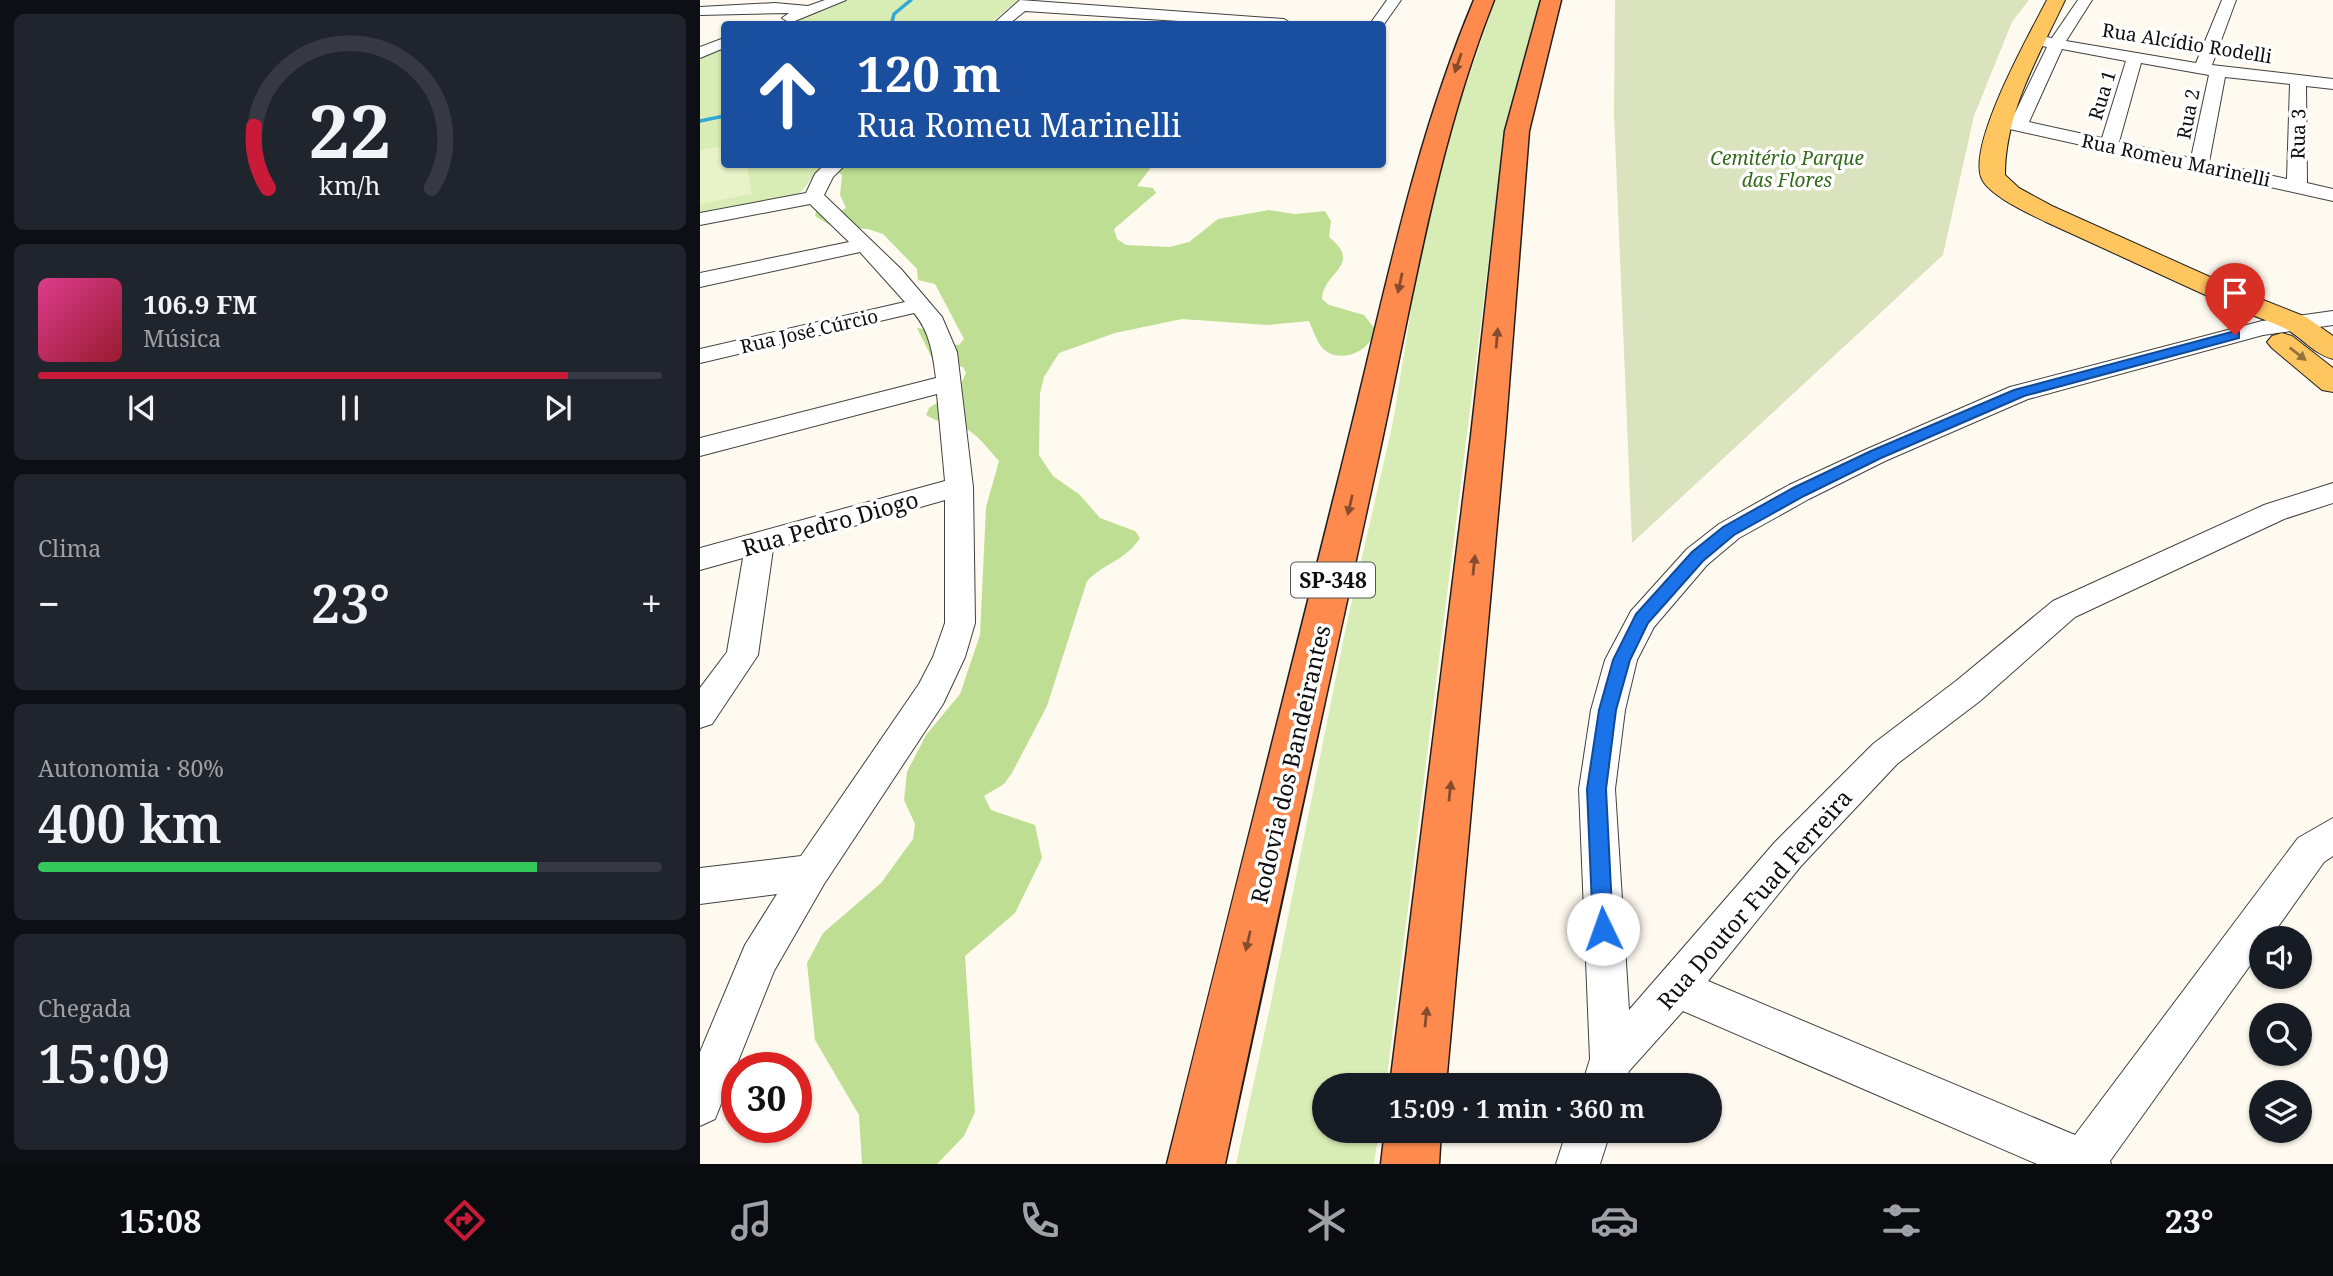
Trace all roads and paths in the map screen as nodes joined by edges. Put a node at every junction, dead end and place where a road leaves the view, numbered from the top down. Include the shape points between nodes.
1 (839, 0) edge
2 (1394, 0) edge
3 (1483, 0) edge
4 (1551, 0) edge
5 (2056, 0) edge
6 (2085, 0) edge
7 (2229, 0) edge
8 (1026, 3) edge
9 (700, 11) edge
10 (808, 11) junction
11 (781, 21) edge
12 (1004, 21) edge
13 (1247, 21) edge
14 (1380, 21) edge
15 (2046, 42) junction
16 (2135, 57) junction
17 (2210, 70) junction
18 (2298, 81) junction
19 (2333, 84) edge
20 (2010, 124) junction
21 (2109, 145) junction
22 (2199, 164) junction
23 (832, 168) edge
24 (2297, 187) junction
25 (2333, 195) edge
26 (813, 197) junction
27 (700, 219) edge
28 (863, 245) junction
29 (2179, 272) junction
30 (700, 280) edge
31 (917, 306) junction
32 (2333, 318) edge
33 (2296, 323) junction
34 (2262, 328) junction
35 (2333, 350) edge
36 (700, 356) edge
37 (948, 383) junction
38 (2333, 383) edge
39 (700, 446) edge
40 (959, 487) junction
41 (2333, 494) edge
42 (760, 543) junction
43 (700, 559) edge
44 (710, 692) edge
45 (700, 715) edge
46 (2333, 835) edge
47 (811, 872) junction
48 (700, 886) edge
49 (1677, 988) junction
50 (1607, 1072) edge
51 (1419, 1073) edge
52 (700, 1104) edge
53 (1411, 1143) edge
54 (1585, 1143) edge
55 (2084, 1163) edge
56 (1196, 1164) edge
57 (1409, 1164) edge
58 (1578, 1164) edge

1 - 10 street
2 - 14 street
3 -> 56 highway, Rodovia dos Bandeirantes / SP-348 via 1436,128 1419,193 1369,427
51 -> 4 highway via 1517,131
5 - 15 main road
6 - 15 street
7 - 17 street, Rua 2
8 - 12 street
8 - 13 street
9 - 10 street via 775,7
10 - 11 street
15 - 16 street, Rua Alcídio Rodelli
15 - 20 main road
16 - 17 street, Rua Alcídio Rodelli
16 - 21 street, Rua 1
17 - 18 street, Rua Alcídio Rodelli
17 - 22 street, Rua 2
18 - 19 street, Rua Alcídio Rodelli
18 - 24 street, Rua 3
20 - 21 street, Rua Romeu Marinelli
20 - 29 main road via 1991,162 1993,177 2010,193
21 - 22 street, Rua Romeu Marinelli
22 - 24 street, Rua Romeu Marinelli
23 - 26 street
24 - 25 street, Rua Romeu Marinelli
26 - 27 street
26 - 28 street
28 - 30 street
28 - 31 street
29 - 33 main road
29 - 34 main road
31 - 36 street, Rua José Cúrcio
31 - 37 street via 934,322 945,352
32 - 33 street
33 - 34 street
33 - 35 main road
34 -> 38 main road
34 - 50 street via 2019,393 1799,492 1729,531 1697,556 1642,619 1621,660 1608,710 1597,789
37 - 39 street
37 - 40 street
40 - 42 street, Rua Pedro Diogo
40 - 47 street via 960,623 949,657 900,744
41 - 49 street, Rua Doutor Fuad Ferreira via 2274,512 2064,609 1885,754 1787,854
42 - 43 street, Rua Pedro Diogo
42 - 44 street via 742,655
44 - 45 street
46 - 55 street via 2311,850
47 - 48 street
47 - 52 street via 759,959
49 - 50 street, Rua Doutor Fuad Ferreira
49 - 55 street
53 - 57 highway
54 - 58 street

